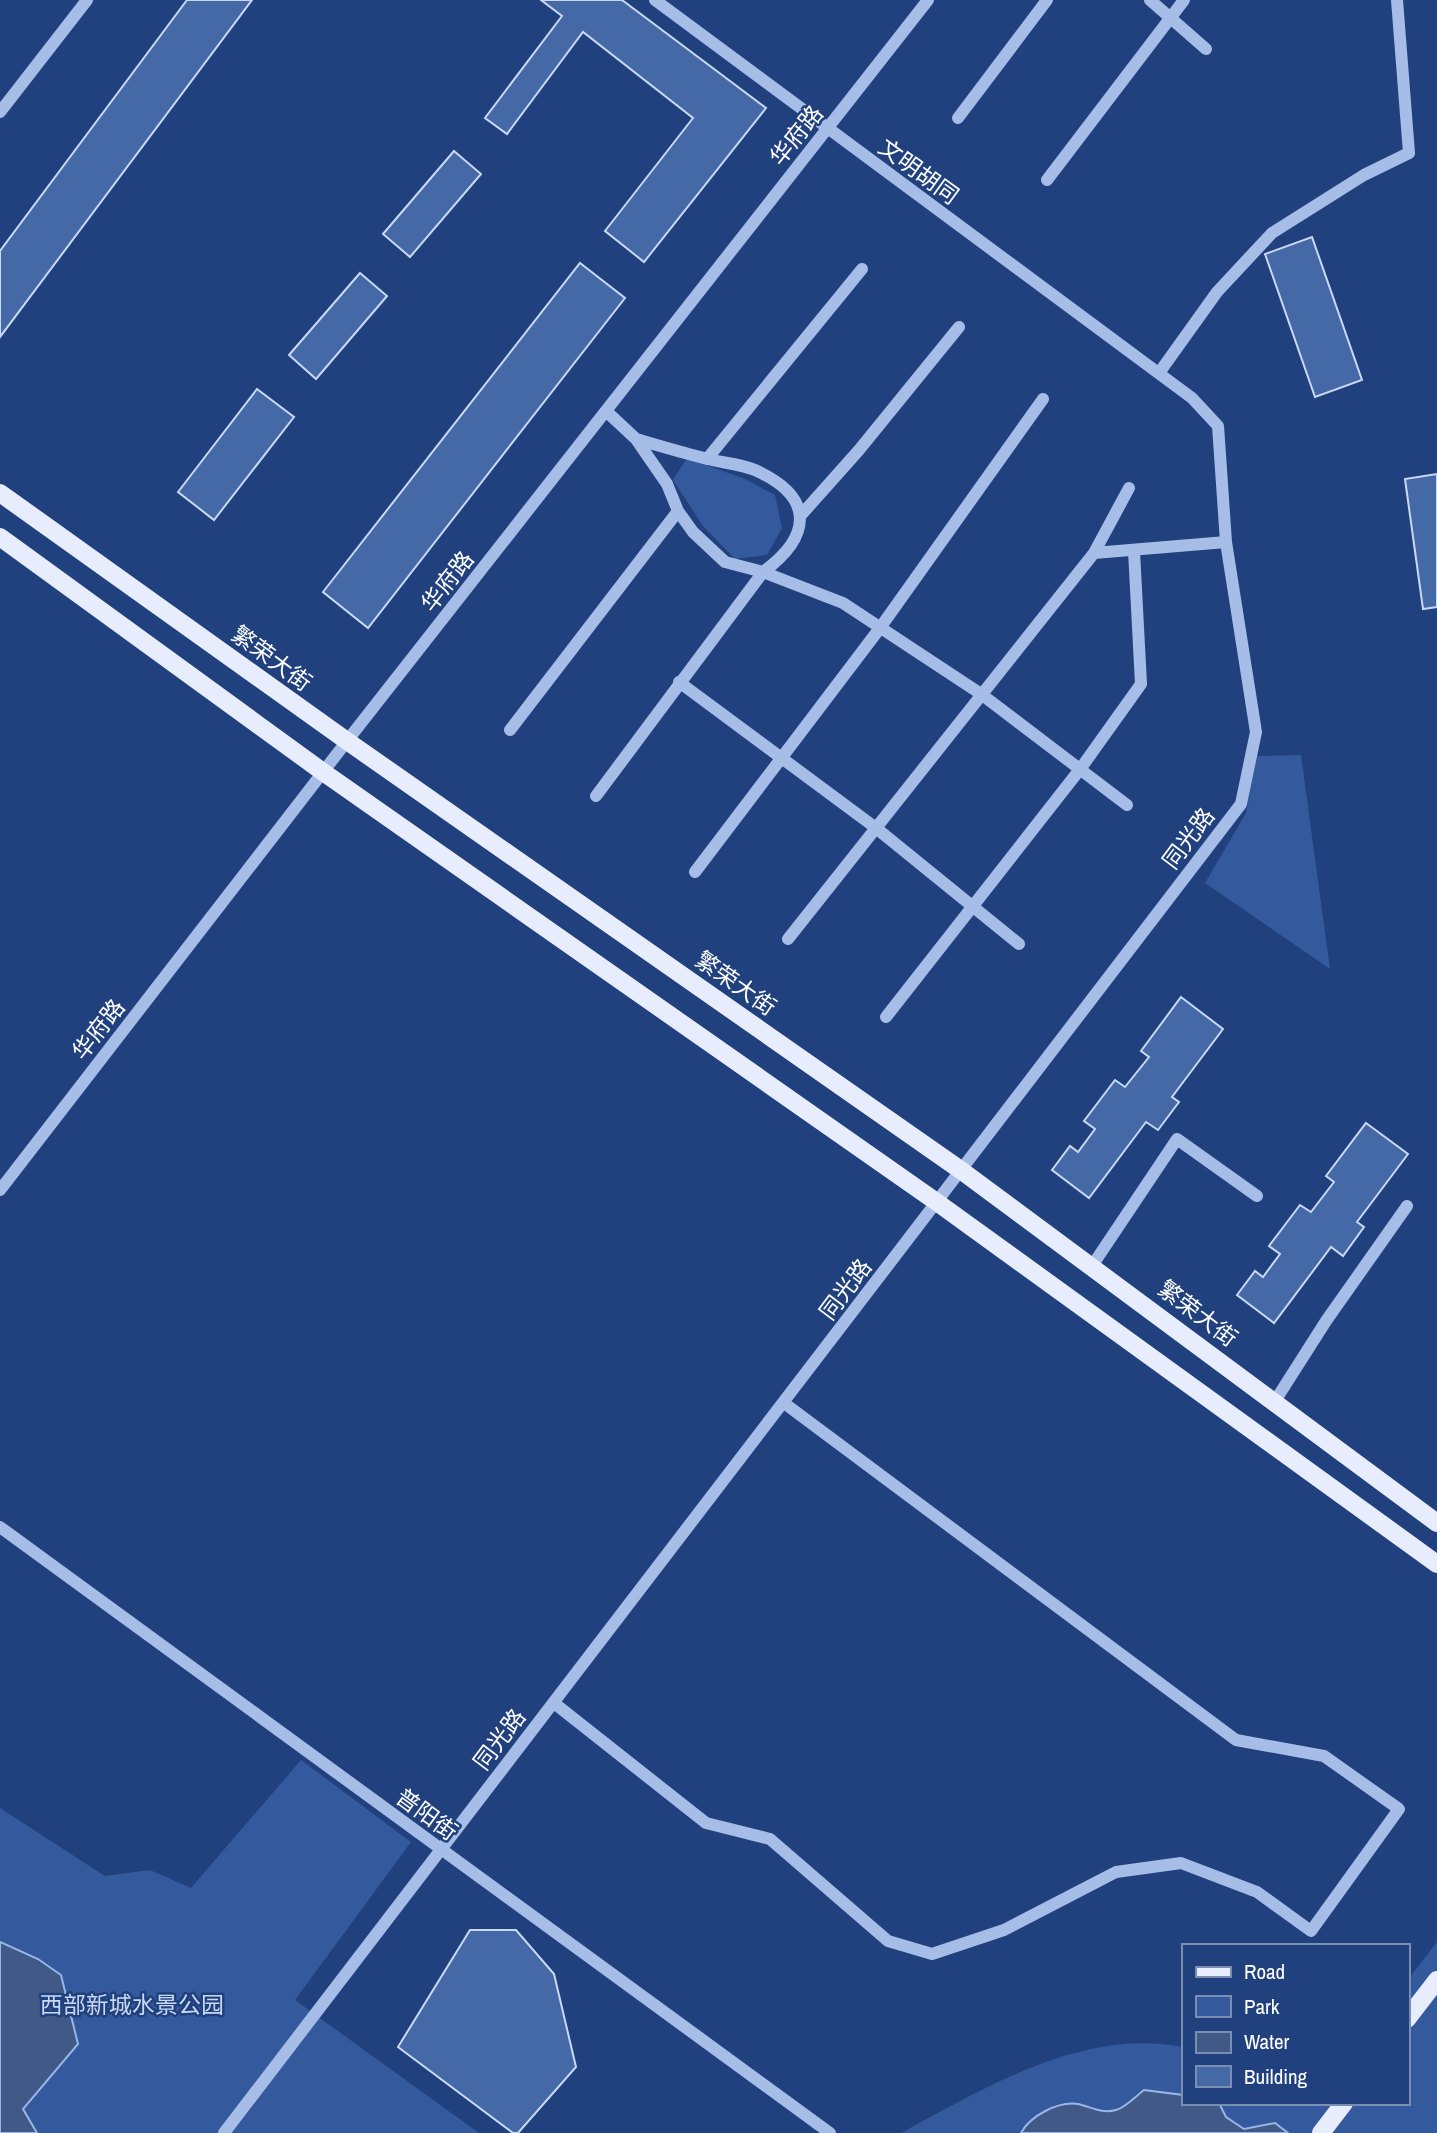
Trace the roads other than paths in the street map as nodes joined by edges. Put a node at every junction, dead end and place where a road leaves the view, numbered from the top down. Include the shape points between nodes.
1 (87, 0) edge
2 (656, 0) edge
3 (928, 0) edge
4 (1047, 0) edge
5 (1150, 0) edge
6 (1184, 0) edge
7 (1397, 0) edge
8 (1171, 17) junction
9 (1206, 49) dead end
10 (0, 112) edge
11 (958, 118) dead end
12 (828, 129) junction
13 (1046, 180) dead end
14 (862, 269) dead end
15 (959, 327) dead end
16 (1159, 373) junction
17 (1192, 398) joint
18 (1043, 399) dead end
19 (606, 411) junction
20 (636, 439) junction
21 (708, 459) junction
22 (1129, 488) dead end
23 (0, 493) edge
24 (678, 511) junction
25 (802, 514) junction
26 (0, 537) edge
27 (1226, 542) junction
28 (1134, 551) junction
29 (1094, 553) junction
30 (763, 572) junction
31 (880, 628) junction
32 (679, 682) junction
33 (981, 694) junction
34 (510, 730) dead end
35 (347, 741) junction
36 (782, 756) junction
37 (1081, 768) junction
38 (323, 772) junction
39 (596, 796) dead end
40 (1127, 805) dead end
41 (876, 828) junction
42 (695, 872) dead end
43 (972, 907) junction
44 (788, 939) dead end
45 (1019, 944) dead end
46 (886, 1017) dead end
47 (962, 1171) junction
48 (0, 1190) edge
49 (1257, 1196) dead end
50 (938, 1203) junction
51 (1407, 1206) dead end
52 (1092, 1266) junction
53 (1275, 1401) junction
54 (784, 1403) junction
55 (1437, 1523) edge
56 (0, 1527) edge
57 (1437, 1564) edge
58 (554, 1703) junction
59 (441, 1850) junction
60 (1437, 1980) edge
61 (1409, 2017) edge
62 (1342, 2105) edge
63 (224, 2133) edge
64 (830, 2133) edge
65 (1321, 2133) edge

1 - 10 street
2 - 12 street, 文明胡同
3 - 12 street, 华府路
4 - 11 street
5 - 8 street
6 - 8 street
7 - 16 street via 1409,153 1364,175 1272,233 1216,292
8 - 9 street
8 - 13 street
12 - 16 street, 文明胡同
12 - 19 street, 华府路
14 - 21 street
15 - 25 street
16 - 17 street, 文明胡同
17 - 27 street, 同光路 via 1218,426
18 - 31 street
19 - 20 street
19 - 35 street, 华府路
20 - 21 street
20 - 24 street via 667,484
21 - 25 street via 754,470 794,496
22 - 29 street
23 - 35 main road, 繁荣大街
24 - 30 street via 725,562
24 - 34 street
25 - 30 street via 784,556
26 - 38 main road
27 - 28 street
27 - 47 street, 同光路 via 1256,732 1241,804
28 - 29 street
28 - 37 street via 1141,684
29 - 33 street
30 - 31 street via 843,603
30 - 32 street
31 - 33 street
31 - 36 street
32 - 36 street
32 - 39 street
33 - 37 street
33 - 41 street
35 - 38 street, 华府路
35 - 47 main road, 繁荣大街
36 - 41 street
36 - 42 street
37 - 40 street
37 - 43 street
38 - 48 street, 华府路
38 - 50 main road
41 - 43 street
41 - 44 street
43 - 45 street
43 - 46 street
47 - 50 street, 同光路
47 - 52 main road, 繁荣大街
49 - 52 street via 1177,1139
50 - 54 street, 同光路
50 - 57 main road
51 - 53 street
52 - 53 main road, 繁荣大街
53 - 55 main road, 繁荣大街
54 - 58 street, 同光路
54 - 58 street via 1236,1740 1324,1756 1399,1809 1311,1931 1257,1892 1181,1863 1116,1872 1004,1930 933,1954 888,1941 771,1839 706,1823
56 - 59 street, 普阳街
58 - 59 street, 同光路
59 - 63 street, 同光路
59 - 64 street, 普阳街
60 - 61 main road
62 - 65 main road

